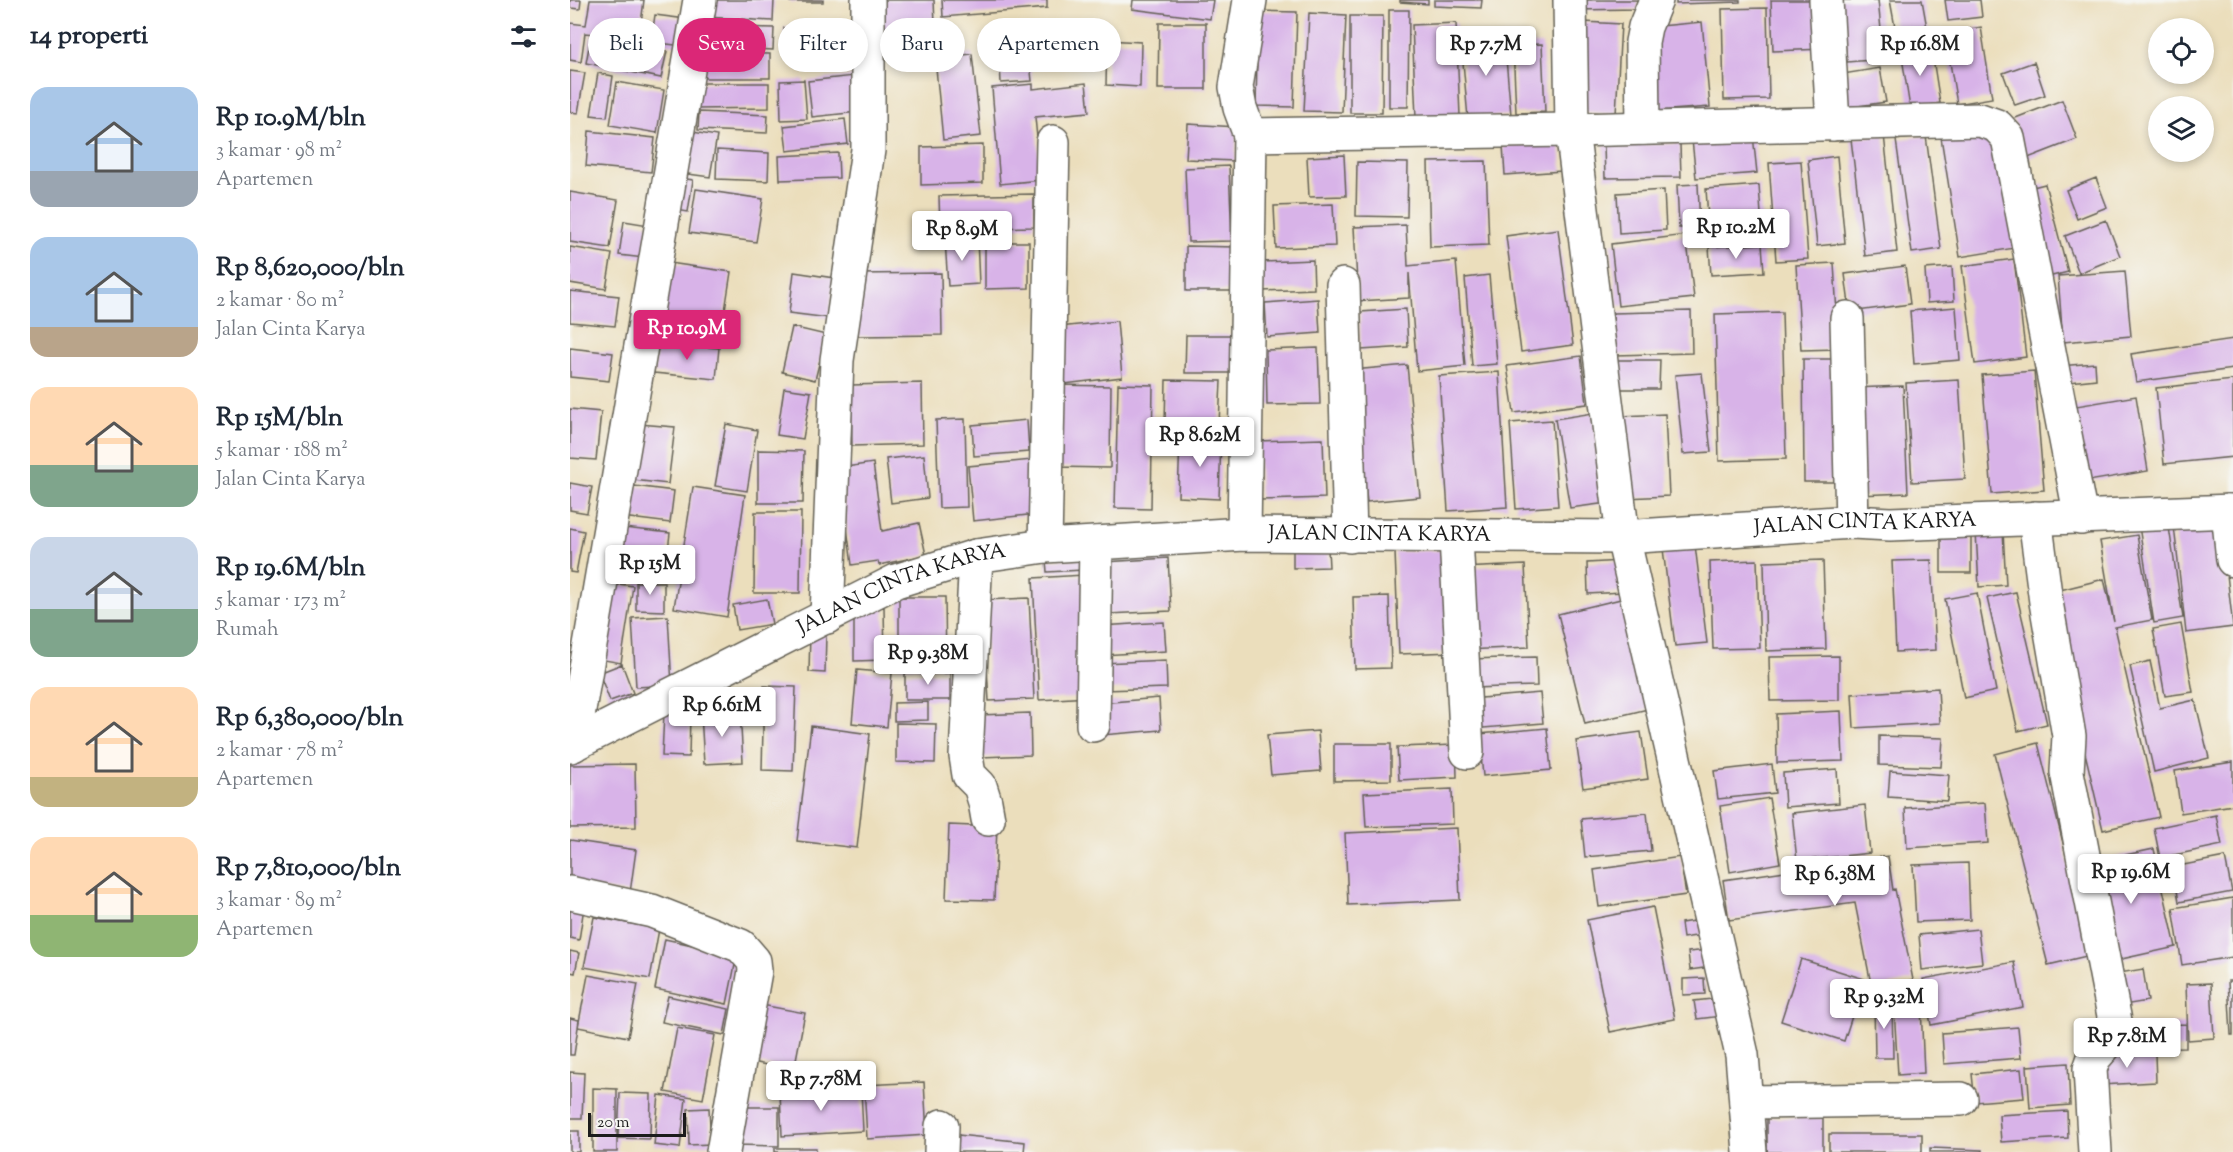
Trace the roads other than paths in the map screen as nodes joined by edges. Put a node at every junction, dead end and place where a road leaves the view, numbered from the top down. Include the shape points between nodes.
1 (700, 0) edge
2 (868, 0) edge
3 (1250, 0) edge
4 (1570, 0) edge
5 (1656, 0) edge
6 (1826, 0) edge
7 (1833, 124) junction
8 (1643, 128) junction
9 (1572, 130) junction
10 (1250, 135) junction
11 (1053, 142) dead end
12 (1343, 285) dead end
13 (1848, 318) dead end
14 (2231, 511) edge
15 (2035, 518) junction
16 (2080, 518) junction
17 (1852, 522) junction
18 (1244, 534) junction
19 (1350, 536) junction
20 (1456, 537) junction
21 (1623, 537) junction
22 (1096, 543) junction
23 (1045, 546) junction
24 (976, 556) junction
25 (2233, 560) edge
26 (827, 617) junction
27 (1093, 725) dead end
28 (572, 746) edge
29 (1467, 752) dead end
30 (988, 819) dead end
31 (570, 892) edge
32 (1960, 1099) dead end
33 (1746, 1102) junction
34 (723, 1152) edge
35 (1750, 1152) edge
36 (2095, 1152) edge

1 - 28 street
2 - 26 street via 868,150 837,360
3 - 10 street via 1236,87
4 - 9 street
5 - 8 street via 1642,42
6 - 7 street
7 - 8 street
7 - 16 street via 1980,120 1997,126 2008,138
8 - 9 street
9 - 10 street
9 - 21 street
10 - 18 street
11 - 23 street
12 - 19 street
13 - 17 street
14 - 16 street, JALAN CINTA KARYA
14 - 25 street
15 - 16 street, JALAN CINTA KARYA
15 - 17 street, JALAN CINTA KARYA
15 - 36 street via 2069,736 2067,772 2115,1021 2114,1035 2094,1058 2090,1069
17 - 21 street, JALAN CINTA KARYA
18 - 19 street, JALAN CINTA KARYA
18 - 22 street, JALAN CINTA KARYA
19 - 20 street, JALAN CINTA KARYA
20 - 21 street, JALAN CINTA KARYA
20 - 29 street
21 - 33 street via 1742,1055
22 - 23 street, JALAN CINTA KARYA
22 - 27 street
23 - 24 street, JALAN CINTA KARYA
24 - 26 street, JALAN CINTA KARYA via 896,581
24 - 30 street via 966,756 969,775 980,786 986,802
26 - 28 street, JALAN CINTA KARYA
31 - 34 street via 652,911 741,946 754,961
32 - 33 street
33 - 35 street

